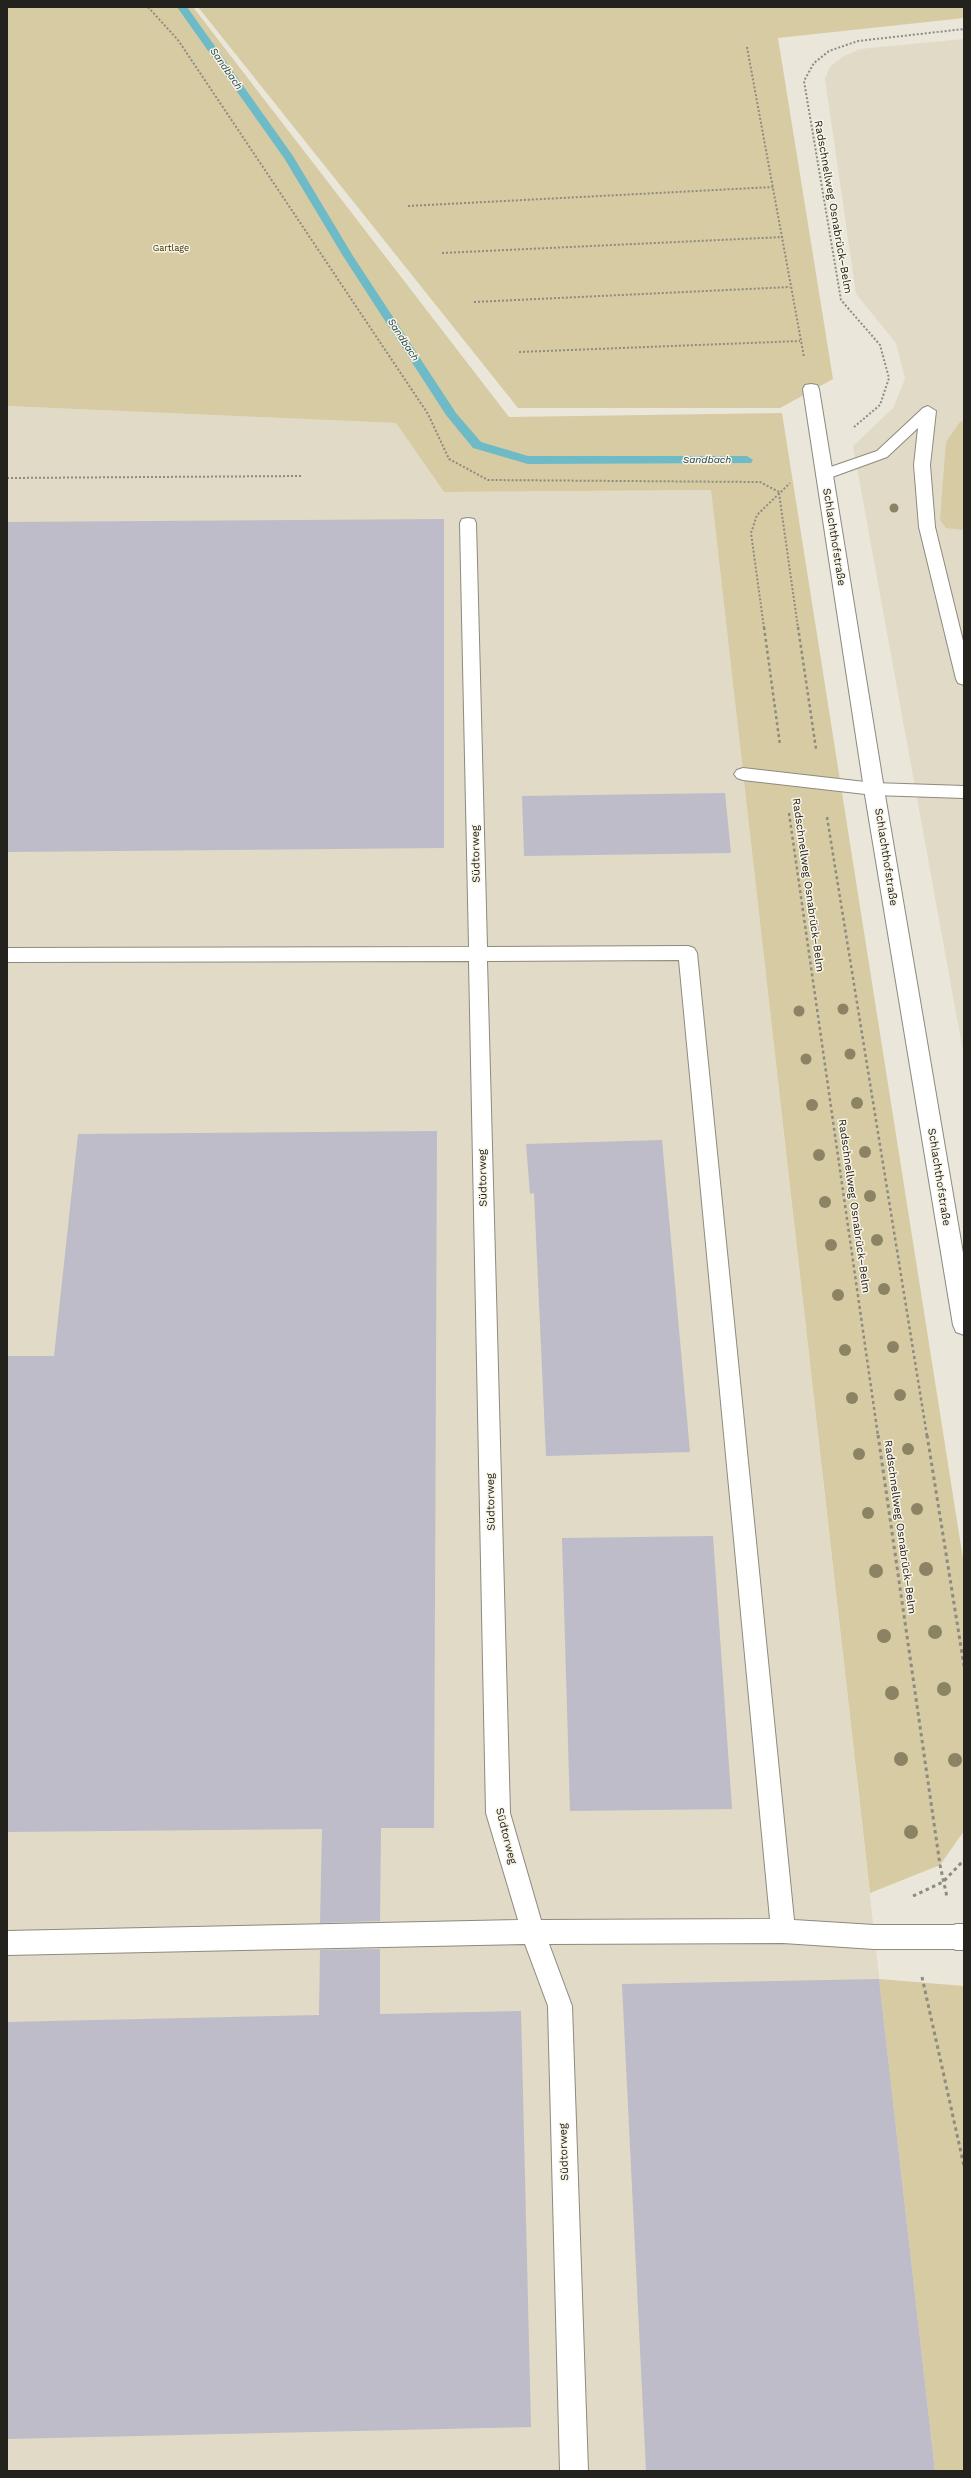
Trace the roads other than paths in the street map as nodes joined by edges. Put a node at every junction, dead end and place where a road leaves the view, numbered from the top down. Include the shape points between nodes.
1 (811, 389) road end
2 (824, 475) junction
3 (468, 522) dead end
4 (964, 679) edge
5 (743, 774) dead end
6 (874, 789) junction
7 (964, 792) edge
8 (478, 954) junction
9 (7, 955) edge
10 (964, 1325) edge
11 (783, 1931) junction
12 (532, 1932) junction
13 (960, 1937) edge
14 (7, 1943) edge
15 (574, 2471) edge

1 - 2 street, Schlachthofstraße
2 - 4 lane via 882,454 928,410 922,465 927,526
2 - 6 street, Schlachthofstraße
3 - 8 lane, Südtorweg
5 - 6 lane
6 - 7 lane
6 - 10 street, Schlachthofstraße
8 - 9 lane
8 - 11 lane via 688,953
8 - 12 lane, Südtorweg via 498,1813
11 - 12 lane
11 - 13 lane via 914,1938
12 - 14 lane
12 - 15 lane, Südtorweg via 560,2006

